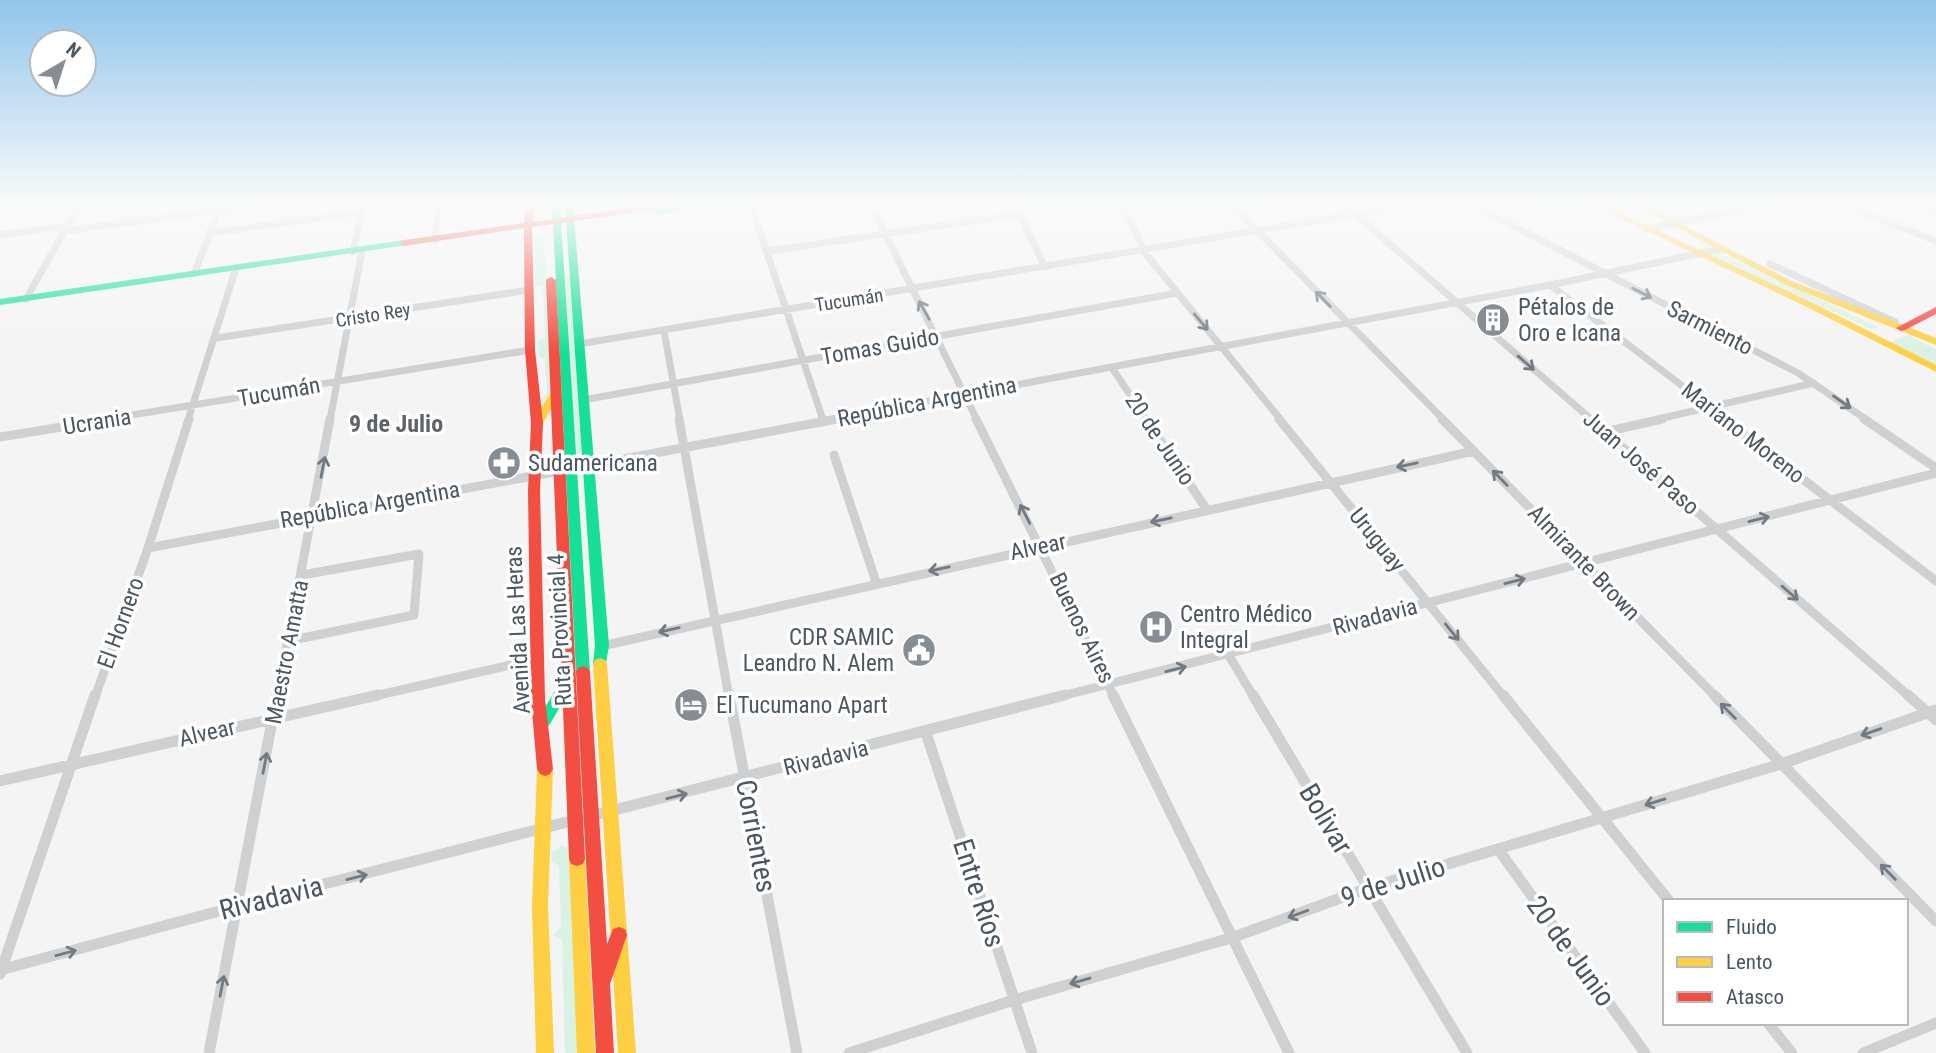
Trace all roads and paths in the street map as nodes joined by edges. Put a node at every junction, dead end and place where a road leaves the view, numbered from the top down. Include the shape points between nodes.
1 (50, 254) edge
2 (201, 254) edge
3 (335, 254) edge
4 (357, 254) edge
5 (528, 254) edge
6 (558, 254) edge
7 (559, 254) edge
8 (570, 254) edge
9 (770, 254) edge
10 (895, 254) edge
11 (1039, 254) edge
12 (1119, 254) edge
13 (1146, 254) edge
14 (1280, 254) edge
15 (1401, 254) edge
16 (1567, 254) edge
17 (1706, 254) joint
18 (1732, 254) edge
19 (573, 262) junction
20 (1770, 264) dead end
21 (1045, 267) junction
22 (236, 268) junction
23 (194, 274) junction
24 (1605, 274) junction
25 (560, 279) junction
26 (1550, 285) junction
27 (529, 290) junction
28 (912, 290) junction
29 (1177, 293) junction
30 (26, 299) junction
31 (0, 302) edge
32 (1458, 303) junction
33 (788, 309) junction
34 (1936, 310) edge
35 (348, 318) junction
36 (1346, 322) junction
37 (1902, 327) junction
38 (664, 331) junction
39 (939, 337) junction
40 (1878, 337) junction
41 (216, 338) junction
42 (1936, 342) edge
43 (579, 344) junction
44 (1221, 346) junction
45 (530, 350) junction
46 (802, 362) junction
47 (1112, 368) junction
48 (1936, 369) edge
49 (339, 381) junction
50 (1814, 383) junction
51 (674, 385) junction
52 (556, 393) junction
53 (965, 395) junction
54 (583, 400) junction
55 (194, 407) junction
56 (1712, 408) junction
57 (823, 422) junction
58 (537, 423) junction
59 (1605, 432) junction
60 (0, 437) edge
61 (684, 448) junction
62 (1474, 451) junction
63 (834, 456) dead end
64 (589, 466) junction
65 (565, 470) junction
66 (1936, 471) edge
67 (534, 475) junction
68 (1331, 482) junction
69 (1832, 501) junction
70 (1207, 510) junction
71 (314, 515) junction
72 (1718, 529) junction
73 (1041, 547) junction
74 (148, 548) junction
75 (1584, 563) junction
76 (302, 575) junction
77 (1936, 581) edge
78 (876, 582) junction
79 (1428, 603) junction
80 (714, 619) junction
81 (288, 641) junction
82 (603, 646) junction
83 (1229, 656) junction
84 (537, 659) junction
85 (569, 678) junction
86 (1110, 685) junction
87 (1933, 714) edge
88 (274, 717) junction
89 (543, 723) junction
90 (926, 733) junction
91 (1781, 764) junction
92 (70, 765) junction
93 (745, 779) junction
94 (0, 781) edge
95 (611, 813) junction
96 (592, 818) junction
97 (1603, 818) junction
98 (575, 822) junction
99 (543, 830) junction
100 (1498, 849) junction
101 (1368, 888) junction
102 (1667, 899) edge
103 (238, 906) junction
104 (1936, 921) edge
105 (619, 936) junction
106 (1231, 938) junction
107 (1, 972) edge
108 (601, 986) junction
109 (1014, 1000) junction
110 (1936, 1023) edge
111 (1770, 1025) edge
112 (209, 1053) edge
113 (545, 1053) edge
114 (586, 1053) edge
115 (606, 1053) edge
116 (627, 1053) edge
117 (797, 1053) edge
118 (849, 1053) edge
119 (1032, 1053) edge
120 (1289, 1053) edge
121 (1467, 1053) edge
122 (1645, 1053) edge
123 (1792, 1053) edge
124 (1863, 1053) edge

1 - 30 street
2 - 23 street
3 - 22 main road
4 - 35 street, Maestro Amatta
5 - 27 main road, Avenida Las Heras
6 - 52 main road, Ruta Provincial 4
7 - 25 main road, Ruta Provincial 4
8 - 19 main road
9 - 33 street
10 - 28 street, Buenos Aires
11 - 21 street
12 - 21 street, Tucumán
13 - 29 street, Uruguay
36 -> 14 street, Almirante Brown
15 - 32 street, Juan José Paso
16 - 24 street, Sarmiento
17 - 24 street, República Argentina
17 - 40 main road
18 - 37 main road via 1851,312
19 - 25 main road
19 - 43 main road
20 - 37 street
21 - 28 street, Tucumán
22 - 23 main road
22 - 41 street, El Hornero
23 - 30 main road
24 - 26 street, República Argentina
24 -> 50 street, Sarmiento
25 - 65 main road, Ruta Provincial 4
26 - 32 street, República Argentina
26 - 56 street, Mariano Moreno
27 - 35 street, Cristo Rey
27 - 45 main road, Avenida Las Heras
28 - 33 street, Tucumán
39 -> 28 street, Buenos Aires
29 - 39 street, Tomas Guido
29 -> 44 street, Uruguay
30 - 31 main road
32 - 36 street, República Argentina
32 -> 59 street, Juan José Paso
33 - 38 street, Tucumán
33 - 46 street
34 - 37 main road
35 - 41 street, Cristo Rey
35 - 49 street, Maestro Amatta
36 - 44 street, República Argentina
36 - 62 street, Almirante Brown
37 - 40 main road
37 - 42 main road
38 - 43 street, Tucumán
38 - 51 street, Corrientes
39 - 46 street, Tomas Guido
39 - 53 street, Buenos Aires
40 - 48 main road
41 - 55 street, El Hornero
43 - 54 main road
44 - 47 street, República Argentina
44 - 68 street, Uruguay
45 - 49 street, Tucumán
45 - 58 main road, Avenida Las Heras
46 - 51 street, Tomas Guido
46 - 57 street
47 - 53 street, República Argentina
47 - 70 street, 20 de Junio
49 - 55 street, Tucumán
71 -> 49 street, Maestro Amatta
50 - 56 street
50 -> 66 street, Sarmiento
51 - 54 street, Tomas Guido
51 - 61 street, Corrientes
52 - 58 main road
52 - 65 main road, Ruta Provincial 4
53 - 57 street, República Argentina
73 -> 53 street, Buenos Aires
54 - 64 main road
55 - 60 street, Ucrania
55 - 74 street, El Hornero
56 - 59 street
56 - 69 street, Mariano Moreno
57 - 61 street, República Argentina
58 - 67 main road, Avenida Las Heras
59 - 72 street, Juan José Paso
61 - 64 street, República Argentina
61 - 80 street, Corrientes
62 -> 68 street, Alvear
75 -> 62 street, Almirante Brown
63 - 78 street
64 - 65 street, República Argentina
64 - 82 main road
65 - 67 street, República Argentina
65 - 85 main road, Ruta Provincial 4
65 - 96 main road, Ruta Provincial 4
66 - 69 street, Rivadavia
67 - 71 street, República Argentina
67 - 84 main road, Avenida Las Heras
68 - 70 street, Alvear
68 - 79 street, Uruguay
72 -> 69 street, Rivadavia
69 - 77 street, Mariano Moreno
70 -> 73 street, Alvear
71 - 74 street, República Argentina
71 - 76 street, Maestro Amatta
72 - 75 street, Rivadavia
72 -> 87 street, Juan José Paso
73 -> 78 street, Alvear
73 - 86 street, Buenos Aires
74 - 92 street, El Hornero
79 -> 75 street, Rivadavia
91 -> 75 street, Almirante Brown
76 - 81 street, Maestro Amatta
76 - 81 street via 419,554 414,615
78 - 80 street, Alvear
79 - 83 street, Rivadavia
79 -> 97 street, Uruguay
80 -> 82 street, Alvear
80 - 93 street, Corrientes
81 - 88 street, Maestro Amatta
82 - 95 main road via 600,664
86 -> 83 street, Rivadavia
83 - 101 street, Bolivar
84 - 88 street, Alvear
84 - 89 main road, Avenida Las Heras
85 - 89 main road
85 - 98 main road, Ruta Provincial 4
86 - 90 street, Rivadavia
86 - 106 street, Buenos Aires
87 -> 91 street, 9 de Julio
88 - 92 street, Alvear
103 -> 88 street, Maestro Amatta
89 - 99 main road, Avenida Las Heras
90 - 93 street, Rivadavia
90 - 109 street, Entre Ríos
91 -> 97 street, 9 de Julio
104 -> 91 street, Almirante Brown
92 - 94 street, Alvear
92 - 107 street, El Hornero
95 -> 93 street, Rivadavia
93 - 117 street, Corrientes
95 - 96 street, Rivadavia
95 - 105 main road
96 - 98 street, Rivadavia
96 - 108 main road, Ruta Provincial 4
97 - 100 street, 9 de Julio
97 - 102 street, Uruguay
98 - 99 street, Rivadavia
98 - 114 main road, Ruta Provincial 4
103 -> 99 street, Rivadavia
99 - 113 main road, Avenida Las Heras
100 - 101 street, 9 de Julio
100 - 122 street, 20 de Junio
101 -> 106 street, 9 de Julio
101 - 121 street, Bolivar
107 -> 103 street, Rivadavia
112 -> 103 street, Maestro Amatta
105 - 108 main road
105 - 116 main road
106 -> 109 street, 9 de Julio
106 - 120 street, Buenos Aires
108 - 115 main road, Ruta Provincial 4
109 - 118 street, 9 de Julio
109 - 119 street, Entre Ríos
110 - 124 street
111 - 123 street

